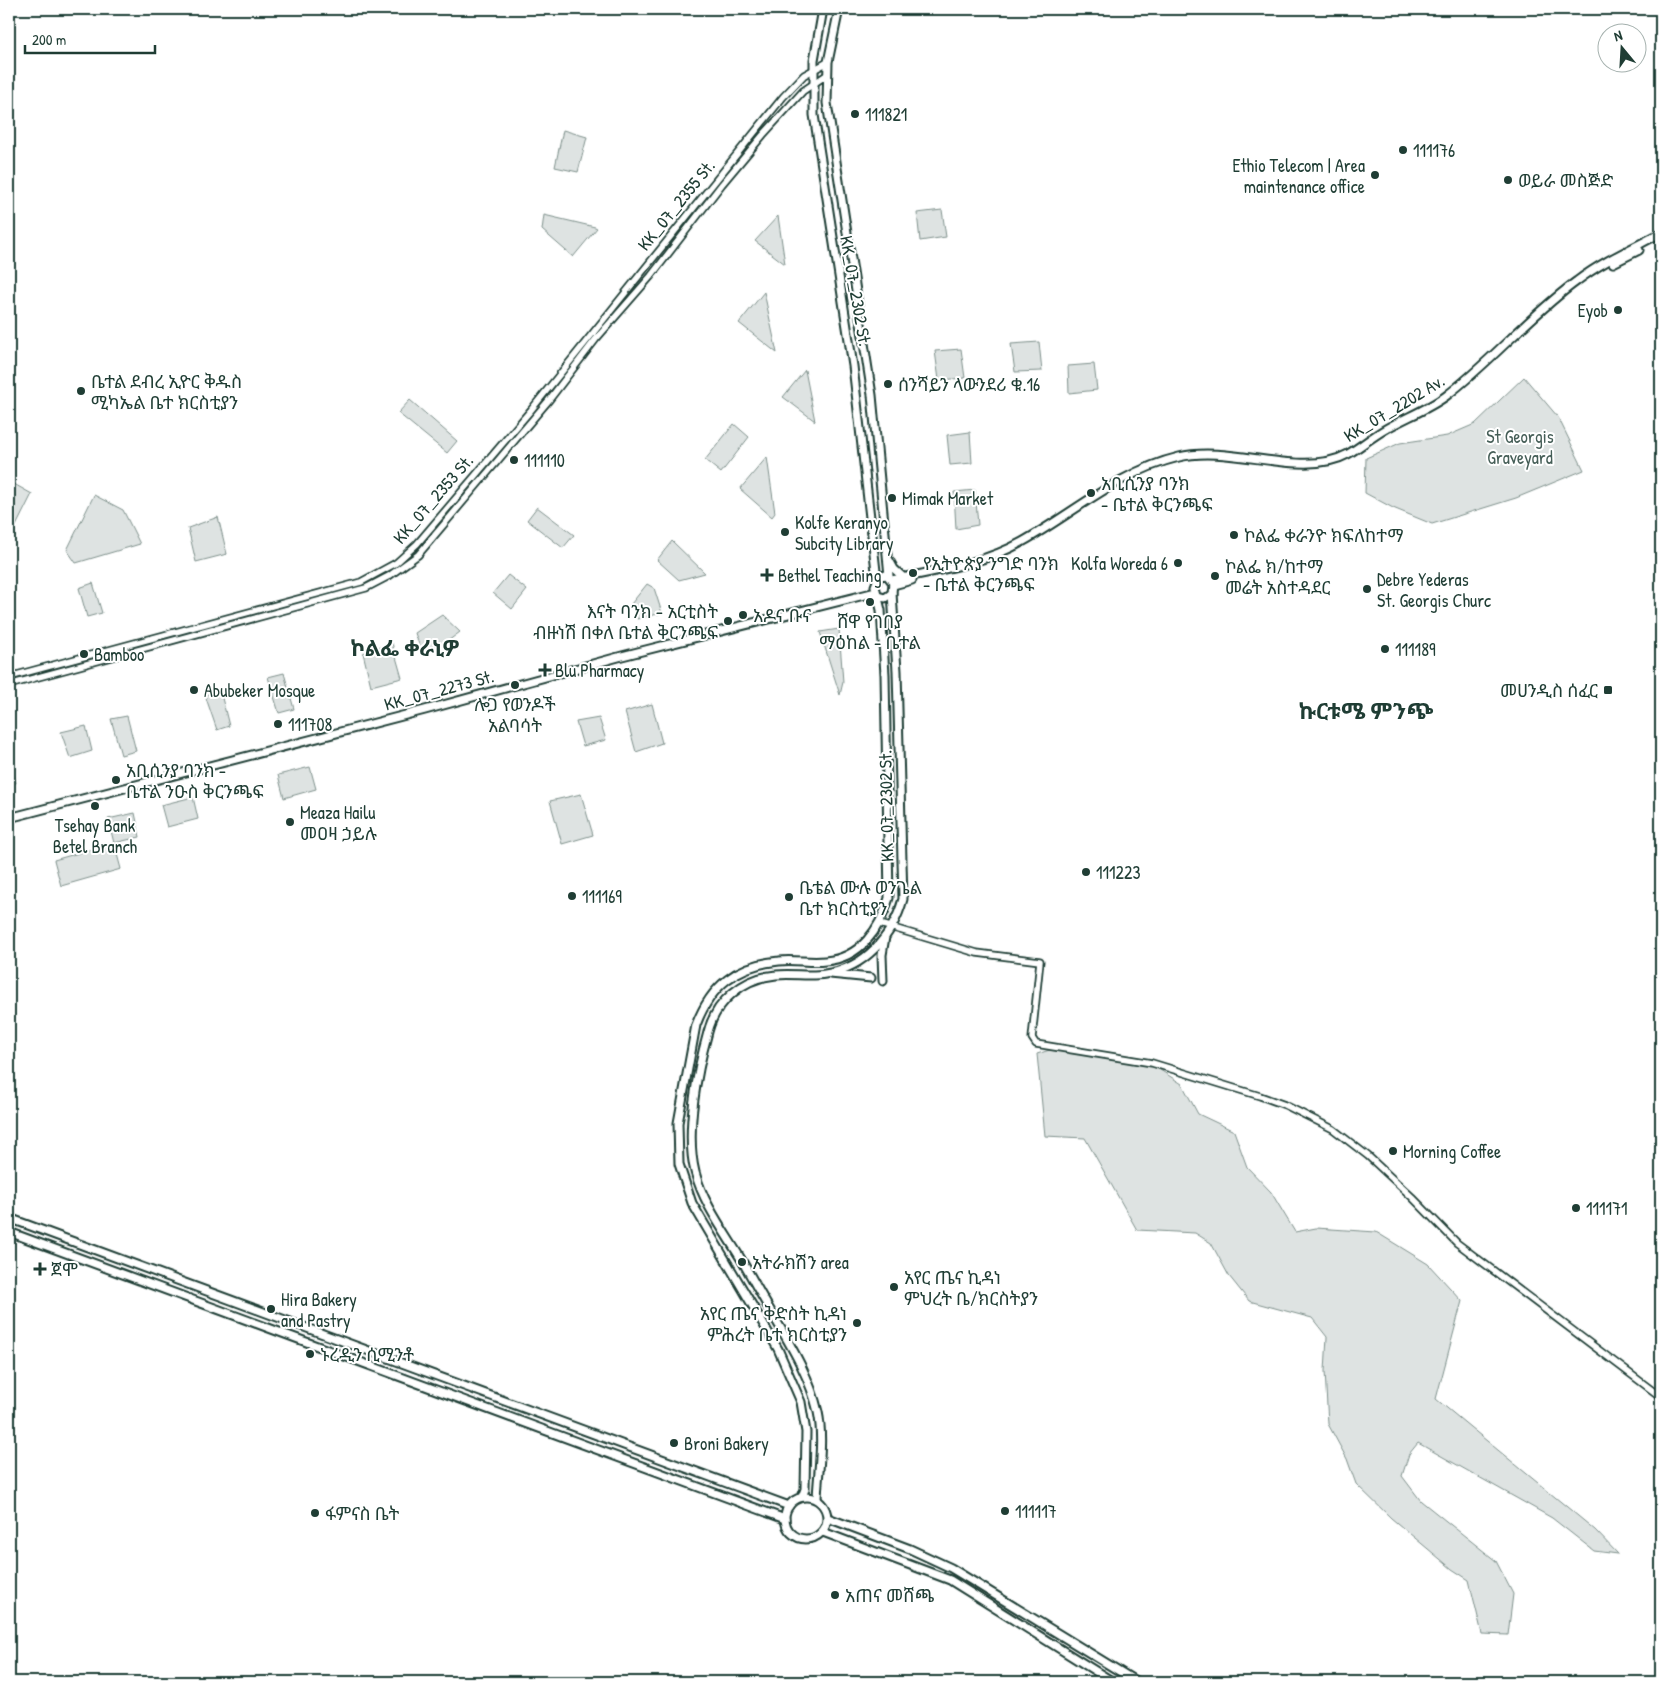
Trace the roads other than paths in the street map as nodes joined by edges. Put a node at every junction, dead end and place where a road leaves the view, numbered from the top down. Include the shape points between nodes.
1 (823, 9) edge
2 (839, 9) edge
3 (828, 62) junction
4 (814, 69) junction
5 (828, 74) junction
6 (813, 82) junction
7 (1661, 233) edge
8 (1661, 239) edge
9 (647, 265) joint
10 (651, 276) joint
11 (887, 555) junction
12 (876, 569) junction
13 (891, 580) junction
14 (902, 580) junction
15 (866, 591) junction
16 (877, 591) junction
17 (893, 595) junction
18 (9, 677) edge
19 (9, 685) edge
20 (9, 816) edge
21 (880, 924) junction
22 (892, 927) junction
23 (885, 937) junction
24 (827, 974) junction
25 (871, 978) dead end
26 (884, 981) dead end
27 (9, 1218) edge
28 (9, 1232) edge
29 (1661, 1397) edge
30 (802, 1497) junction
31 (817, 1499) junction
32 (789, 1506) junction
33 (828, 1518) junction
34 (785, 1519) junction
35 (823, 1532) junction
36 (1113, 1682) edge
37 (1137, 1682) edge

1 - 4 main road, KK_07_2302 St.
2 - 3 main road, KK_07_2302 St.
3 - 4 street, KK_07_2355 St.
3 - 5 main road, KK_07_2302 St.
4 - 6 main road, KK_07_2302 St.
4 - 9 street, KK_07_2355 St. via 798,80
5 - 6 street, KK_07_2355 St.
5 - 11 main road, KK_07_2302 St. via 829,126 872,395
6 - 10 street, KK_07_2355 St. via 729,174
6 - 12 main road, KK_07_2302 St. via 814,114 853,366
7 - 14 main road, KK_07_2202 Av. via 1576,281 1443,398 1337,459 1308,463 1200,452 1152,464 1009,548
8 - 14 main road via 1587,278 1528,324 1449,396 1346,457 1329,464 1307,465 1216,456 1180,459 1139,473 1016,549 968,566
9 - 18 street, KK_07_2353 St. via 531,410 417,544 396,563 361,582
10 - 19 street, KK_07_2353 St. via 418,555 389,576 366,588
11 - 13 main road, KK_07_2302 St.
11 - 14 main road
12 - 15 main road
12 - 16 main road, KK_07_2302 St.
13 - 14 main road
13 - 16 main road via 881,575
13 - 17 main road, KK_07_2302 St.
14 - 17 main road
15 - 16 main road
15 - 16 main road, KK_07_2273 St.
15 - 20 main road, KK_07_2273 St.
15 - 20 main road, KK_07_2273 St.
16 - 17 main road via 885,598
16 - 21 main road, KK_07_2302 St. via 887,747 888,898
17 - 22 main road, KK_07_2302 St. via 901,776 902,899
21 - 22 street
21 - 30 main road, KK_07_2302 St. via 864,944 841,957 828,961 781,960 746,968 717,988 696,1025 681,1094 677,1141 692,1203 778,1349 801,1402 806,1432 805,1489
22 - 23 main road, KK_07_2302 St.
22 - 29 street via 977,953 1040,961 1032,1038 1036,1044 1152,1063 1260,1096 1333,1129 1368,1156 1457,1243
23 - 24 main road, KK_07_2302 St. via 859,961
23 - 26 main road via 882,955
24 - 25 main road
24 - 31 main road, KK_07_2302 St. via 777,974 760,978 736,989 714,1014 705,1046 691,1142 695,1171 708,1204 787,1338 813,1394 820,1427
27 - 32 main road
28 - 34 main road
30 - 31 main road
30 - 32 main road
31 - 33 main road via 823,1504
32 - 34 main road
33 - 35 main road
33 - 37 main road via 951,1568
34 - 35 main road via 789,1531 799,1538 812,1539
35 - 36 main road via 950,1580

